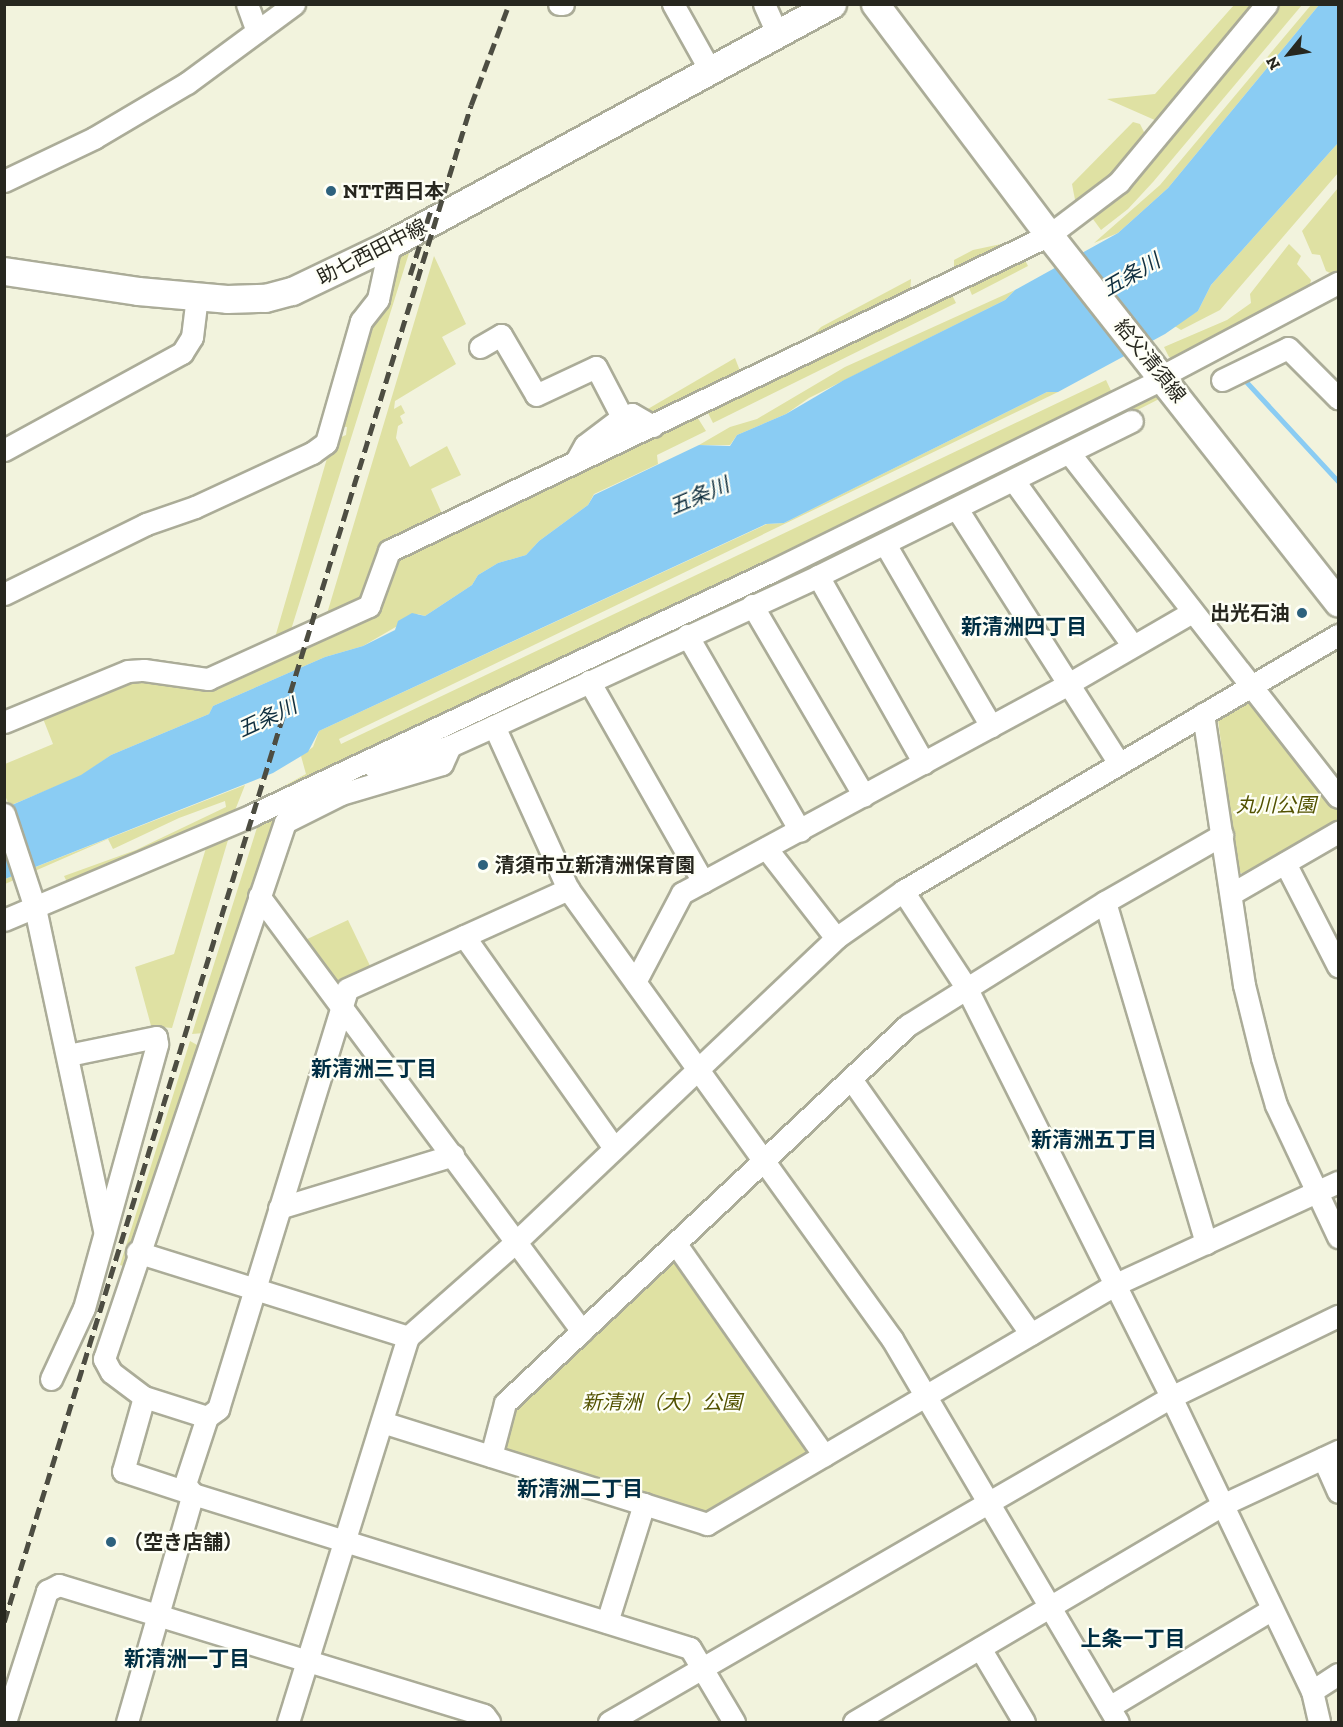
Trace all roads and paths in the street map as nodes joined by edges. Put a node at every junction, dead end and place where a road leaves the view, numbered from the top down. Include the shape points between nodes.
1 (247, 4) edge
2 (294, 4) edge
3 (673, 4) edge
4 (764, 4) edge
5 (832, 4) edge
6 (875, 4) edge
7 (1267, 4) edge
8 (257, 31) junction
9 (778, 34) junction
10 (711, 72) junction
11 (4, 181) edge
12 (1052, 239) junction
13 (390, 244) junction
14 (4, 271) edge
15 (1336, 284) edge
16 (197, 296) junction
17 (480, 347) dead end
18 (1161, 375) junction
19 (1222, 380) dead end
20 (1338, 398) edge
21 (622, 417) junction
22 (1132, 421) dead end
23 (653, 426) junction
24 (4, 450) edge
25 (1070, 454) junction
26 (574, 464) junction
27 (1014, 481) junction
28 (957, 509) junction
29 (885, 544) junction
30 (818, 576) junction
31 (4, 594) edge
32 (1338, 602) edge
33 (752, 605) junction
34 (1192, 612) junction
35 (687, 635) junction
36 (1338, 635) edge
37 (1133, 646) junction
38 (589, 681) junction
39 (1068, 684) junction
40 (1250, 687) junction
41 (1203, 714) junction
42 (4, 722) edge
43 (494, 726) junction
44 (991, 726) junction
45 (450, 746) junction
46 (924, 763) junction
47 (1119, 763) junction
48 (342, 772) junction
49 (864, 796) junction
50 (1338, 797) edge
51 (4, 814) edge
52 (800, 831) junction
53 (1338, 831) edge
54 (1222, 835) junction
55 (766, 848) junction
56 (1285, 863) junction
57 (702, 882) junction
58 (568, 889) junction
59 (903, 891) junction
60 (1231, 894) junction
61 (259, 896) junction
62 (1105, 902) junction
63 (33, 903) junction
64 (4, 920) edge
65 (464, 936) junction
66 (836, 938) junction
67 (1338, 966) edge
68 (634, 982) junction
69 (966, 987) junction
70 (341, 1005) junction
71 (68, 1055) junction
72 (695, 1068) junction
73 (851, 1079) junction
74 (614, 1148) junction
75 (453, 1155) junction
76 (765, 1161) junction
77 (1338, 1182) edge
78 (1317, 1192) junction
79 (279, 1208) junction
80 (105, 1237) junction
81 (1338, 1237) edge
82 (517, 1241) junction
83 (1206, 1243) junction
84 (676, 1244) junction
85 (137, 1252) junction
86 (1114, 1286) junction
87 (255, 1288) junction
88 (1338, 1316) edge
89 (582, 1331) junction
90 (1031, 1334) junction
91 (408, 1337) junction
92 (51, 1378) dead end
93 (926, 1395) junction
94 (144, 1397) junction
95 (1171, 1397) junction
96 (207, 1417) junction
97 (382, 1422) junction
98 (1330, 1454) edge
99 (824, 1455) junction
100 (491, 1456) junction
101 (1338, 1492) edge
102 (193, 1494) junction
103 (988, 1502) junction
104 (644, 1504) junction
105 (1222, 1505) junction
106 (344, 1541) junction
107 (1050, 1607) junction
108 (1272, 1609) junction
109 (160, 1614) junction
110 (607, 1622) junction
111 (980, 1648) junction
112 (308, 1661) junction
113 (701, 1667) junction
114 (1338, 1674) edge
115 (1312, 1691) junction
116 (885, 1715) edge
117 (1113, 1715) edge
118 (1313, 1720) edge
119 (5, 1722) edge
120 (126, 1722) edge
121 (288, 1722) edge
122 (489, 1722) edge
123 (609, 1722) edge
124 (734, 1722) edge
125 (854, 1722) edge
126 (1023, 1722) edge

1 - 8 street
2 - 8 street
3 - 10 street
4 - 9 street
5 - 9 main road, 助七西田中線
6 - 12 main road, 給父清須線
7 - 12 street via 1119,182
8 - 11 street via 187,83 94,138
9 - 10 main road, 助七西田中線
10 - 13 main road, 助七西田中線
12 - 18 main road, 給父清須線
12 - 23 street via 918,294
13 - 16 main road, 助七西田中線 via 292,291 265,298
13 - 31 street via 378,299 361,321 326,443 312,453 195,507 146,524
14 - 16 main road, 助七西田中線
15 - 18 street
16 - 24 street via 192,337 182,353
17 - 21 street via 501,335 536,395 596,367
18 - 32 main road, 給父清須線
18 - 48 street via 761,576
19 - 20 street via 1288,348
21 - 23 street via 632,414
21 - 26 street via 585,445
22 - 25 street
23 - 26 street
25 - 27 street
25 - 34 street
26 - 42 street via 389,551 369,606 208,679 128,671
27 - 28 street
27 - 37 street
28 - 29 street
28 - 39 street
29 - 30 street
29 - 44 street
30 - 33 street
30 - 46 street
33 - 35 street
33 - 49 street
34 - 37 street
34 - 40 street
35 - 38 street
35 - 52 street
36 - 40 street
37 - 39 street
38 - 43 street
38 - 57 street
39 - 44 street
39 - 47 street
40 - 41 street
40 - 50 street
41 - 47 street
41 - 54 street
43 - 45 street
43 - 58 street
44 - 46 street
45 - 48 street via 365,771
45 - 61 street via 442,764 341,794 285,822
46 - 49 street
47 - 59 street
48 - 63 street via 252,815
49 - 52 street
51 - 63 street
52 - 55 street
53 - 56 street
54 - 60 street
54 - 62 street
55 - 57 street
55 - 66 street
56 - 60 street
56 - 67 street
57 - 68 street via 682,893
58 - 65 street
58 - 68 street
59 - 66 street
59 - 69 street
60 - 78 street via 1244,985 1262,1058 1276,1105
61 - 70 street
61 - 85 street
62 - 69 street
62 - 83 street
63 - 64 street
63 - 71 street
65 - 70 street via 347,989
65 - 74 street
66 - 72 street
68 - 72 street
69 - 73 street via 908,1025
69 - 86 street
70 - 75 street
70 - 79 street
71 - 80 street
71 - 80 street via 156,1037
72 - 74 street
72 - 76 street
73 - 76 street
73 - 90 street
74 - 82 street
75 - 79 street
75 - 82 street
76 - 84 street
76 - 93 street via 892,1339
77 - 78 street
78 - 81 street
78 - 83 street
79 - 87 street
80 - 92 street via 84,1308
82 - 89 street
82 - 91 street
83 - 86 street
84 - 89 street
84 - 99 street
85 - 87 street
85 - 94 street via 104,1359 111,1372
86 - 90 street
86 - 95 street
87 - 91 street
87 - 96 street via 218,1409
88 - 95 street
89 - 100 street via 505,1403
90 - 93 street
91 - 97 street
93 - 99 street
93 - 103 street
94 - 96 street
94 - 102 street via 123,1471
95 - 103 street
95 - 105 street
96 - 102 street via 185,1484
97 - 100 street
97 - 106 street
98 - 101 street
98 - 105 street
99 - 104 street via 707,1524
100 - 104 street
102 - 106 street
102 - 109 street
103 - 107 street
103 - 113 street
104 - 110 street
105 - 107 street
105 - 108 street
106 - 110 street
106 - 112 street
107 - 111 street
107 - 117 street
108 - 115 street
108 - 117 street
109 - 112 street
109 - 119 street via 59,1585 47,1591
109 - 120 street
110 - 113 street via 690,1648
111 - 116 street
111 - 126 street
112 - 121 street
112 - 122 street via 484,1715
113 - 123 street
113 - 124 street
114 - 115 street
115 - 118 street
116 - 125 street

